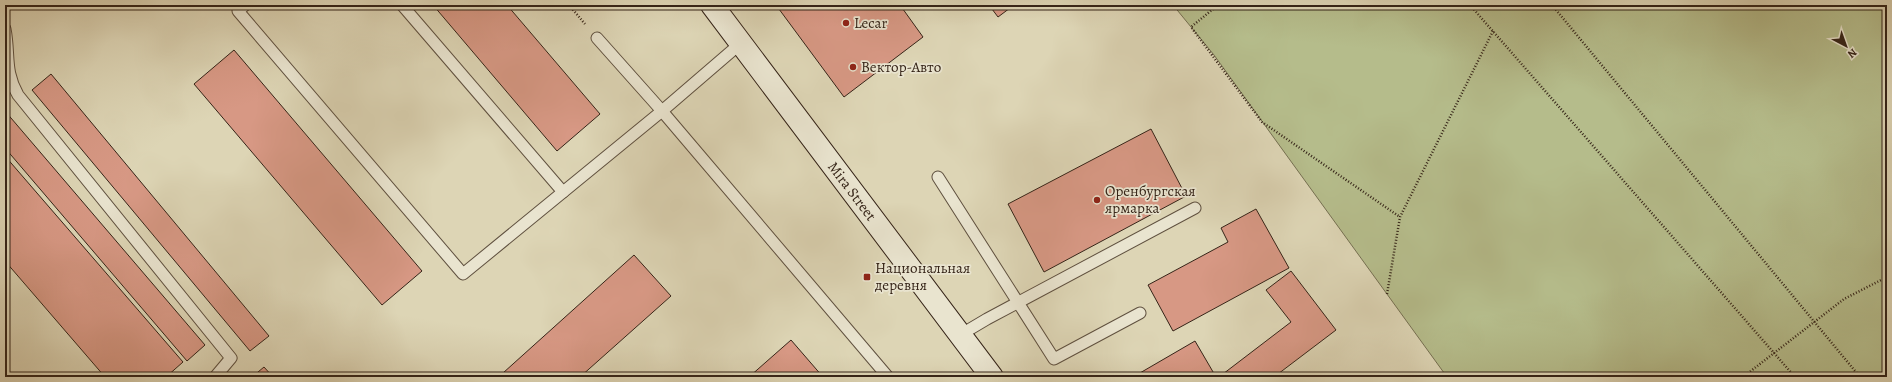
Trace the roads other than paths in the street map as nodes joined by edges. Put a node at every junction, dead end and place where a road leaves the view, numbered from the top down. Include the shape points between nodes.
1 (245, 5) edge
2 (402, 5) edge
3 (712, 5) edge
4 (5, 30) edge
5 (597, 38) road end
6 (741, 43) junction
7 (662, 111) junction
8 (938, 177) dead end
9 (563, 192) junction
10 (1195, 208) dead end
11 (1018, 302) junction
12 (1140, 312) dead end
13 (960, 335) junction
14 (215, 377) edge
15 (888, 377) edge
16 (992, 377) edge

1 - 9 lane via 238,11 463,274
2 - 9 lane
3 - 6 main road, Mira Street
4 - 14 lane via 7,65 11,82 18,95 230,358
5 - 7 lane
6 - 7 lane
6 - 13 main road, Mira Street
7 - 9 lane
7 - 15 lane
8 - 11 lane
10 - 11 lane
11 - 12 lane via 1054,359
11 - 13 lane
13 - 16 main road, Mira Street

